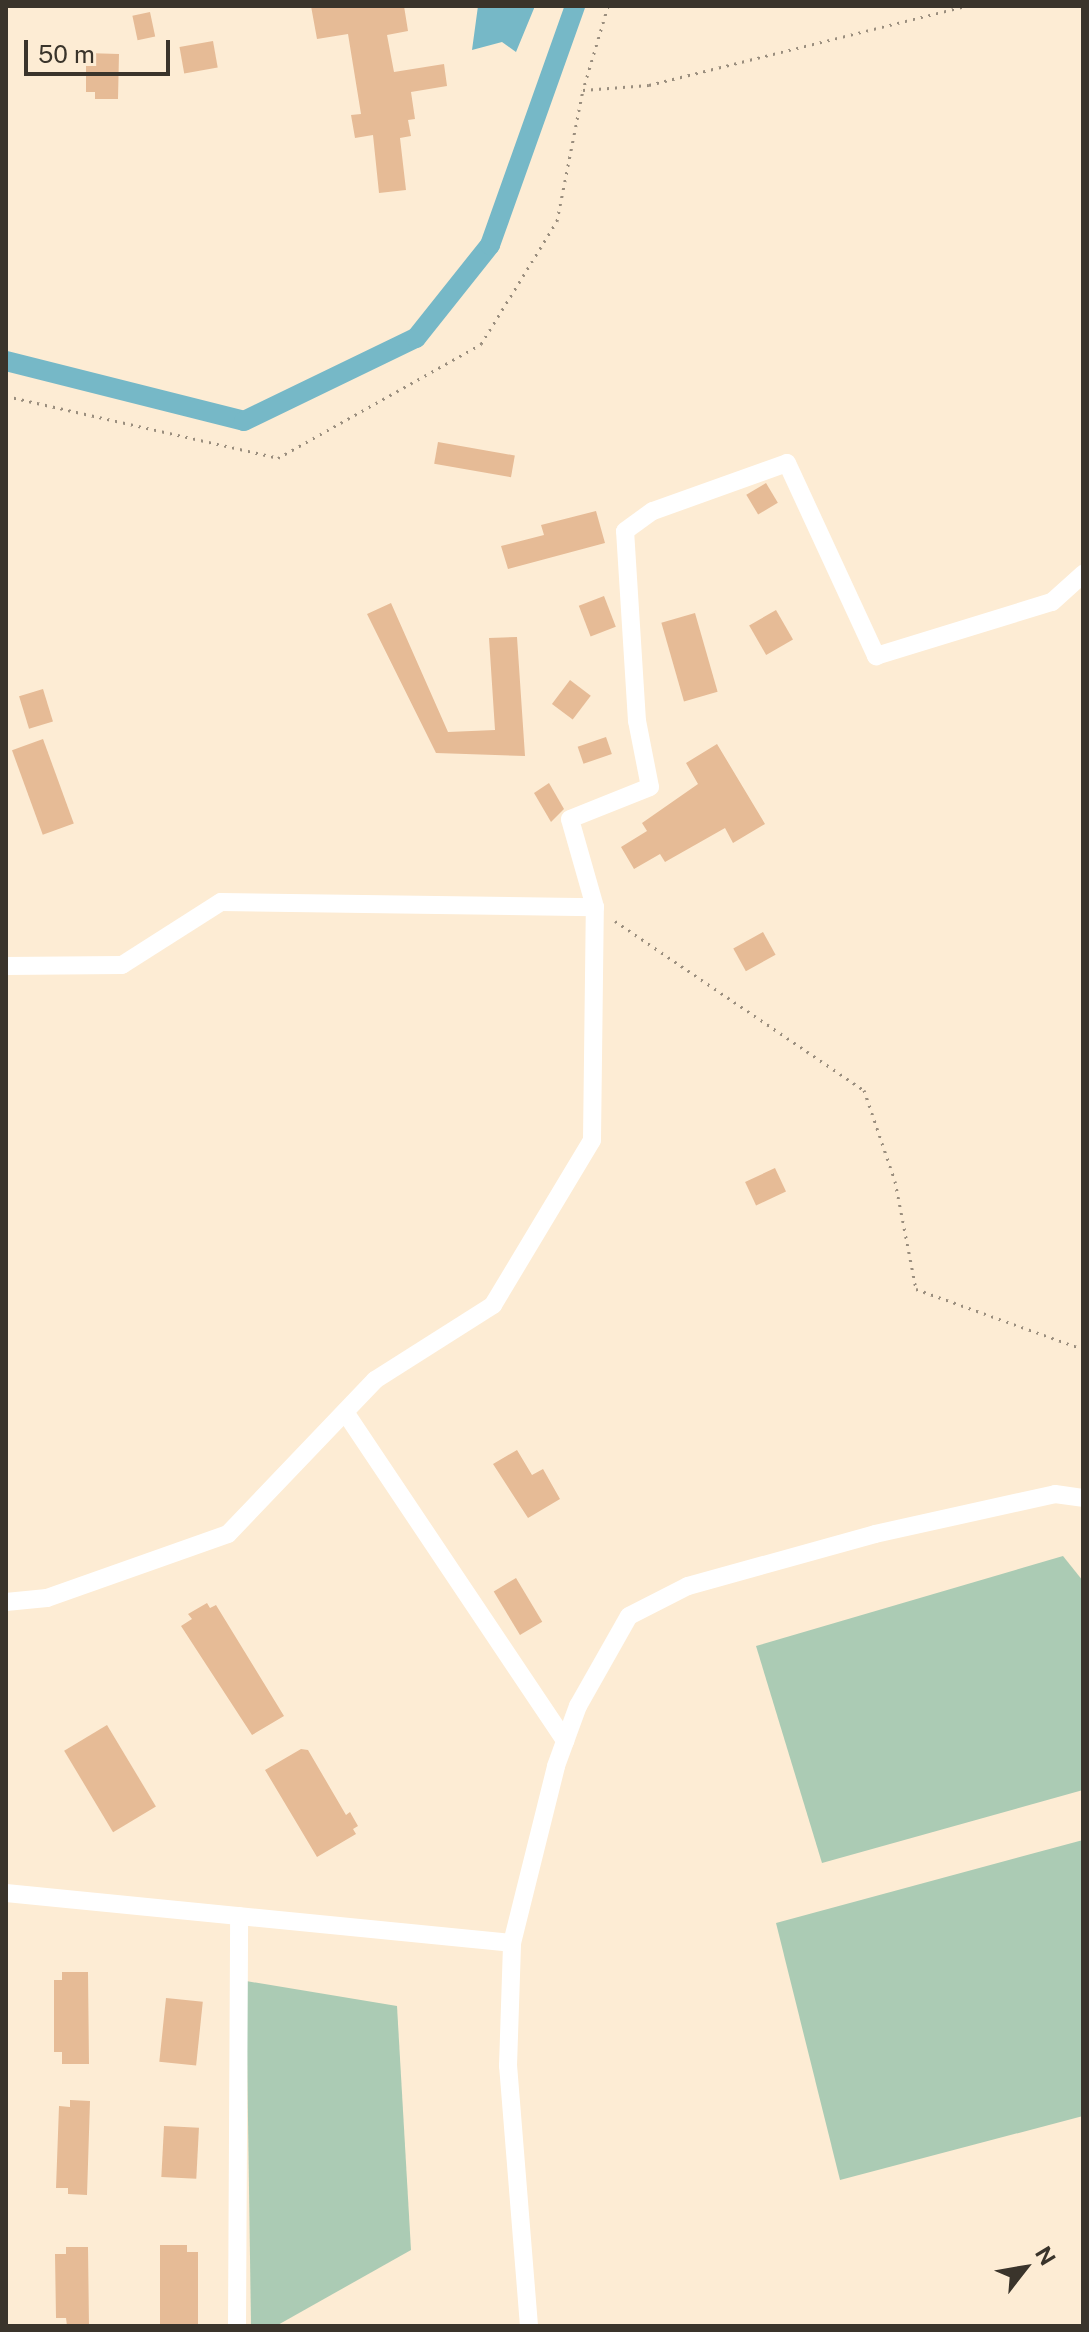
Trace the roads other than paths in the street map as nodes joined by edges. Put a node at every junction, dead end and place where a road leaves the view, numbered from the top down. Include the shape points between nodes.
1 (1083, 574) edge
2 (595, 907) junction
3 (6, 966) edge
4 (345, 1412) junction
5 (1083, 1498) edge
6 (6, 1602) edge
7 (565, 1741) junction
8 (6, 1893) edge
9 (239, 1916) junction
10 (512, 1943) junction
11 (237, 2326) edge
12 (529, 2326) edge

1 - 2 street via 1052,602 876,656 787,463 653,511 625,531 637,721 650,787 570,819
2 - 3 street via 221,902 122,965
2 - 4 street via 592,1140 493,1305 375,1380
4 - 6 street via 228,1534 47,1598
4 - 7 street
5 - 7 street via 1055,1494 875,1534 688,1586 647,1603 629,1616 600,1662
7 - 10 street via 522,1888
8 - 9 street
9 - 10 street
9 - 11 street
10 - 12 street via 506,2003 508,2066

